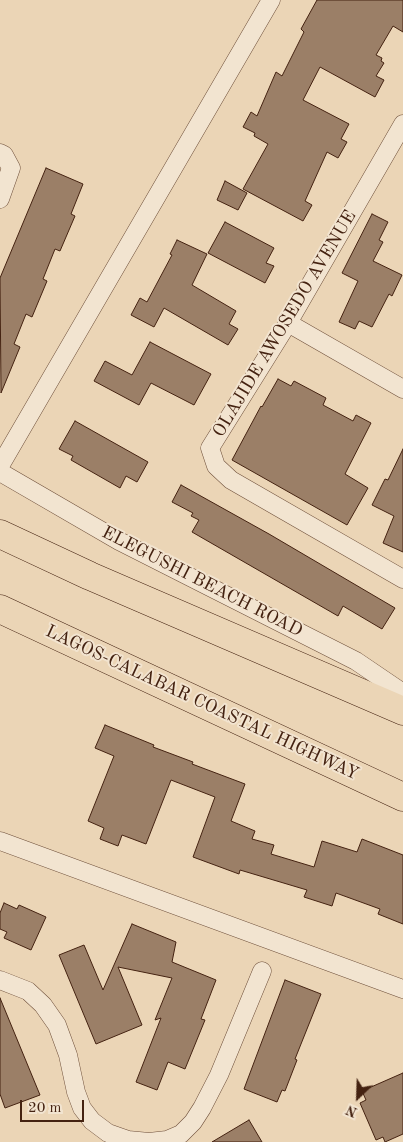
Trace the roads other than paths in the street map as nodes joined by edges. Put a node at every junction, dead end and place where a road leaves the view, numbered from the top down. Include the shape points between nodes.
1 (271, 0) edge
2 (403, 124) edge
3 (0, 153) edge
4 (0, 198) edge
5 (288, 323) junction
6 (403, 388) edge
7 (0, 466) edge
8 (0, 472) edge
9 (0, 534) edge
10 (403, 579) edge
11 (0, 609) edge
12 (403, 693) edge
13 (403, 711) edge
14 (403, 797) edge
15 (0, 841) edge
16 (262, 971) dead end
17 (0, 980) edge
18 (403, 989) edge

1 - 7 street
2 - 5 street, OLAJIDE AWOSEDO AVENUE
3 - 4 street via 11,168
5 - 6 street
5 - 10 street, OLAJIDE AWOSEDO AVENUE via 210,448 216,466 231,480
8 - 12 street, ELEGUSHI BEACH ROAD via 119,541 356,661
9 - 13 highway
11 - 14 highway, LAGOS-CALABAR COASTAL HIGHWAY
15 - 18 street
16 - 17 street via 219,1075 193,1122 181,1134 167,1140 148,1142 108,1133 92,1121 79,1100 57,1025 28,991

